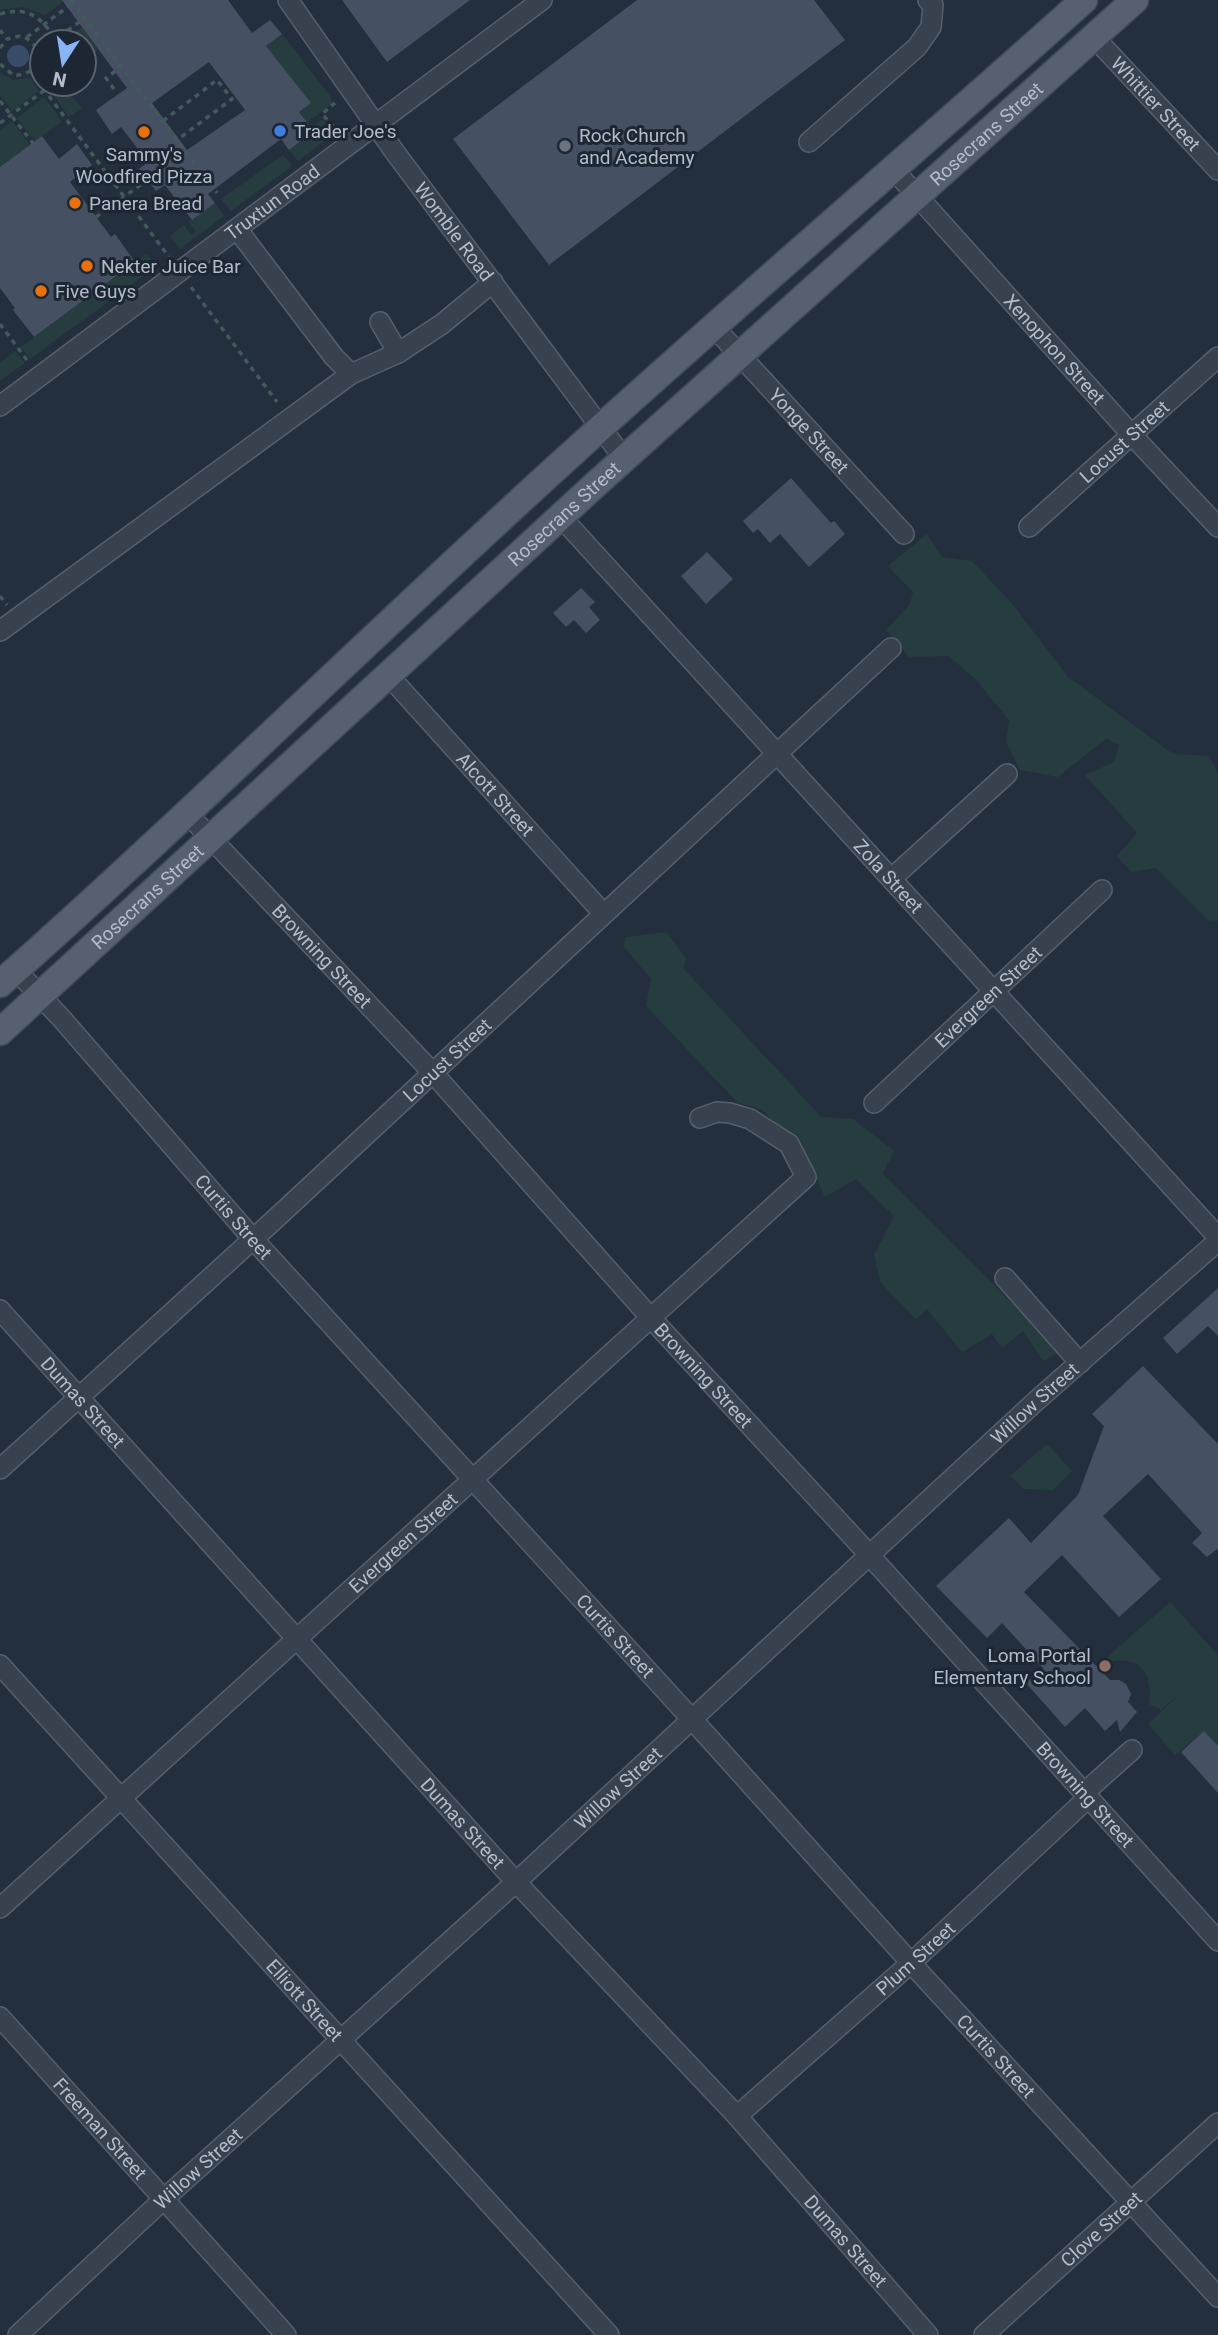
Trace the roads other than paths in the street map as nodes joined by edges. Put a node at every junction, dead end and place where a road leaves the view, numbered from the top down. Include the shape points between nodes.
1 (288, 0) edge
2 (542, 0) edge
3 (928, 0) edge
4 (1084, 0) edge
5 (1135, 0) edge
6 (1094, 37) junction
7 (377, 125) junction
8 (809, 142) dead end
9 (893, 169) junction
10 (1218, 170) edge
11 (918, 196) junction
12 (237, 229) junction
13 (493, 282) junction
14 (380, 322) dead end
15 (713, 327) junction
16 (398, 353) junction
17 (740, 356) junction
18 (1218, 357) edge
19 (351, 374) junction
20 (0, 406) edge
21 (600, 428) junction
22 (1131, 434) junction
23 (625, 460) junction
24 (561, 517) junction
25 (1030, 527) dead end
26 (1218, 527) edge
27 (904, 534) dead end
28 (0, 631) edge
29 (891, 648) dead end
30 (389, 676) junction
31 (778, 751) junction
32 (1007, 774) dead end
33 (186, 812) junction
34 (211, 840) junction
35 (892, 878) junction
36 (1102, 890) dead end
37 (603, 913) junction
38 (8, 977) edge
39 (995, 991) junction
40 (40, 996) junction
41 (0, 1032) edge
42 (432, 1072) junction
43 (874, 1103) dead end
44 (700, 1118) dead end
45 (253, 1239) junction
46 (1218, 1239) edge
47 (1005, 1278) dead end
48 (0, 1310) edge
49 (650, 1317) junction
50 (1080, 1363) junction
51 (79, 1398) junction
52 (0, 1469) edge
53 (472, 1480) junction
54 (870, 1556) junction
55 (298, 1639) junction
56 (0, 1665) edge
57 (692, 1720) junction
58 (1132, 1750) dead end
59 (1087, 1795) junction
60 (122, 1800) junction
61 (516, 1882) junction
62 (0, 1908) edge
63 (1218, 1941) edge
64 (911, 1963) junction
65 (0, 2017) edge
66 (340, 2041) junction
67 (737, 2116) junction
68 (1218, 2123) edge
69 (165, 2198) junction
70 (1132, 2203) junction
71 (1218, 2297) edge
72 (18, 2335) edge
73 (286, 2335) edge
74 (609, 2335) edge
75 (928, 2335) edge
76 (984, 2335) edge

1 - 7 street, Womble Road
2 - 7 street, Truxtun Road
3 - 8 street via 933,5 931,27 917,47
4 - 9 main road, Rosecrans Street
5 - 6 main road, Rosecrans Street
6 - 10 street, Whittier Street
6 - 11 main road, Rosecrans Street
7 - 12 street, Truxtun Road
7 - 13 street, Womble Road
9 - 11 street, Xenophon Street
9 - 15 main road, Rosecrans Street
11 - 17 main road, Rosecrans Street
11 - 22 street, Xenophon Street
12 - 19 street
12 - 20 street, Truxtun Road
13 - 16 street
13 - 21 street, Womble Road
14 - 16 street
15 - 17 street, Yonge Street
15 - 21 main road, Rosecrans Street
16 - 19 street
17 - 23 main road, Rosecrans Street
17 - 27 street, Yonge Street
18 - 22 street, Locust Street
19 - 28 street
21 - 23 street, Womble Road
21 - 33 main road, Rosecrans Street
22 - 25 street, Locust Street
22 - 26 street, Xenophon Street
23 - 24 main road, Rosecrans Street
24 - 30 main road, Rosecrans Street
24 - 31 street, Zola Street
29 - 31 street, Locust Street
30 - 34 main road, Rosecrans Street
30 - 37 street, Alcott Street
31 - 35 street, Zola Street
31 - 37 street, Locust Street
32 - 35 street
33 - 34 street, Browning Street
33 - 38 main road, Rosecrans Street
34 - 40 main road, Rosecrans Street
34 - 42 street, Browning Street
35 - 39 street, Zola Street
36 - 39 street, Evergreen Street
37 - 42 street, Locust Street
38 - 40 street, Curtis Street
39 - 43 street, Evergreen Street
39 - 46 street, Zola Street
40 - 41 main road, Rosecrans Street
40 - 45 street, Curtis Street
42 - 45 street, Locust Street
42 - 49 street, Browning Street
44 - 49 street, Evergreen Street via 717,1112 750,1119 789,1144 806,1177
45 - 51 street, Locust Street
45 - 53 street, Curtis Street
46 - 50 street, Willow Street
47 - 50 street
48 - 51 street, Dumas Street
49 - 53 street, Evergreen Street
49 - 54 street, Browning Street
50 - 54 street, Willow Street
51 - 52 street, Locust Street
51 - 55 street, Dumas Street
53 - 55 street, Evergreen Street
53 - 57 street, Curtis Street
54 - 57 street, Willow Street
54 - 59 street, Browning Street
55 - 60 street, Evergreen Street
55 - 61 street, Dumas Street
56 - 60 street, Elliott Street
57 - 61 street, Willow Street
57 - 64 street, Curtis Street
58 - 59 street, Plum Street
59 - 63 street, Browning Street
59 - 64 street, Plum Street
60 - 62 street, Evergreen Street
60 - 66 street, Elliott Street
61 - 66 street, Willow Street
61 - 67 street, Dumas Street
64 - 67 street, Plum Street
64 - 70 street, Curtis Street
65 - 69 street, Freeman Street
66 - 69 street, Willow Street
66 - 74 street, Elliott Street
67 - 75 street, Dumas Street
68 - 70 street, Clove Street
69 - 72 street, Willow Street
69 - 73 street, Freeman Street
70 - 71 street, Curtis Street
70 - 76 street, Clove Street

